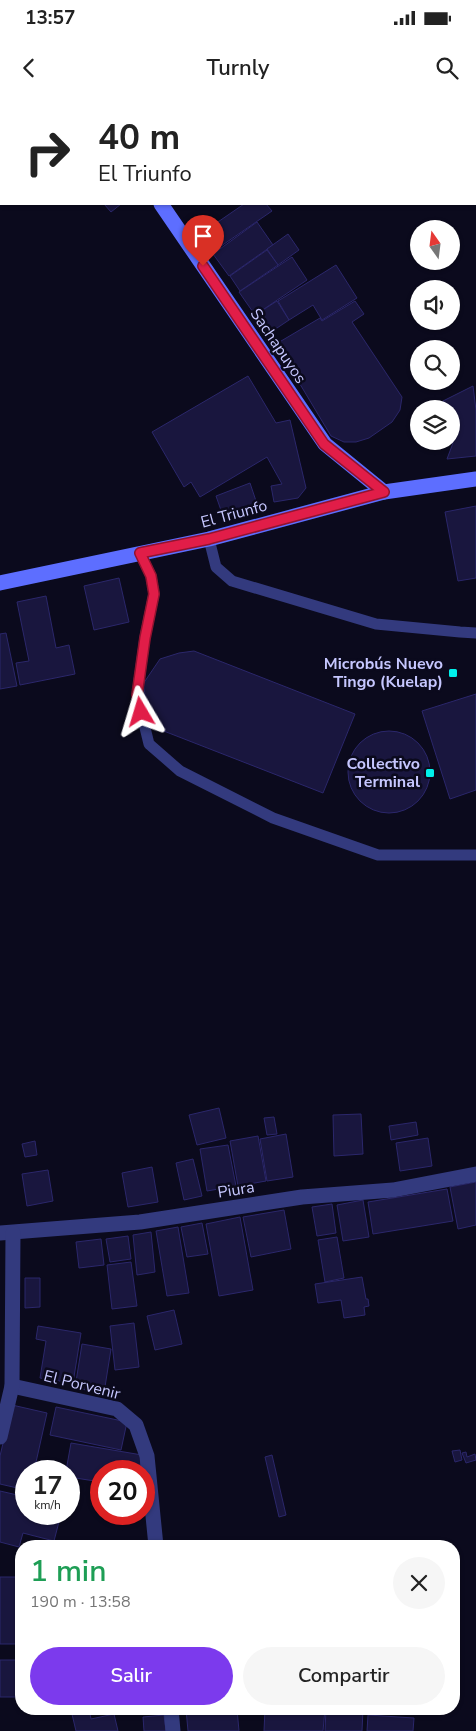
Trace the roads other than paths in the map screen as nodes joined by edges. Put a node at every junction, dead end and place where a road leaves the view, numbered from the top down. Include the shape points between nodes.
1 (162, 205) edge
2 (476, 479) edge
3 (384, 492) junction
4 (209, 539) junction
5 (140, 553) junction
6 (0, 582) edge
7 (476, 633) edge
8 (476, 855) edge
9 (476, 1174) edge
10 (6, 1233) edge
11 (12, 1386) junction
12 (0, 1437) edge
13 (155, 1540) edge
14 (171, 1715) edge
15 (172, 1731) edge

1 - 3 main road, Sachapuyos via 324,444
2 - 3 main road, El Triunfo
3 - 4 main road, El Triunfo
4 - 5 main road, El Triunfo
4 - 7 lane via 216,566 232,582 376,624
5 - 6 main road, El Triunfo
5 - 8 lane via 151,576 154,594 137,695 149,744 180,771 273,818 378,855
9 - 10 street, Piura via 393,1190 302,1197 140,1222
10 - 11 street
11 - 12 street
11 - 13 street, El Porvenir via 117,1409 136,1425 148,1456
14 - 15 street

